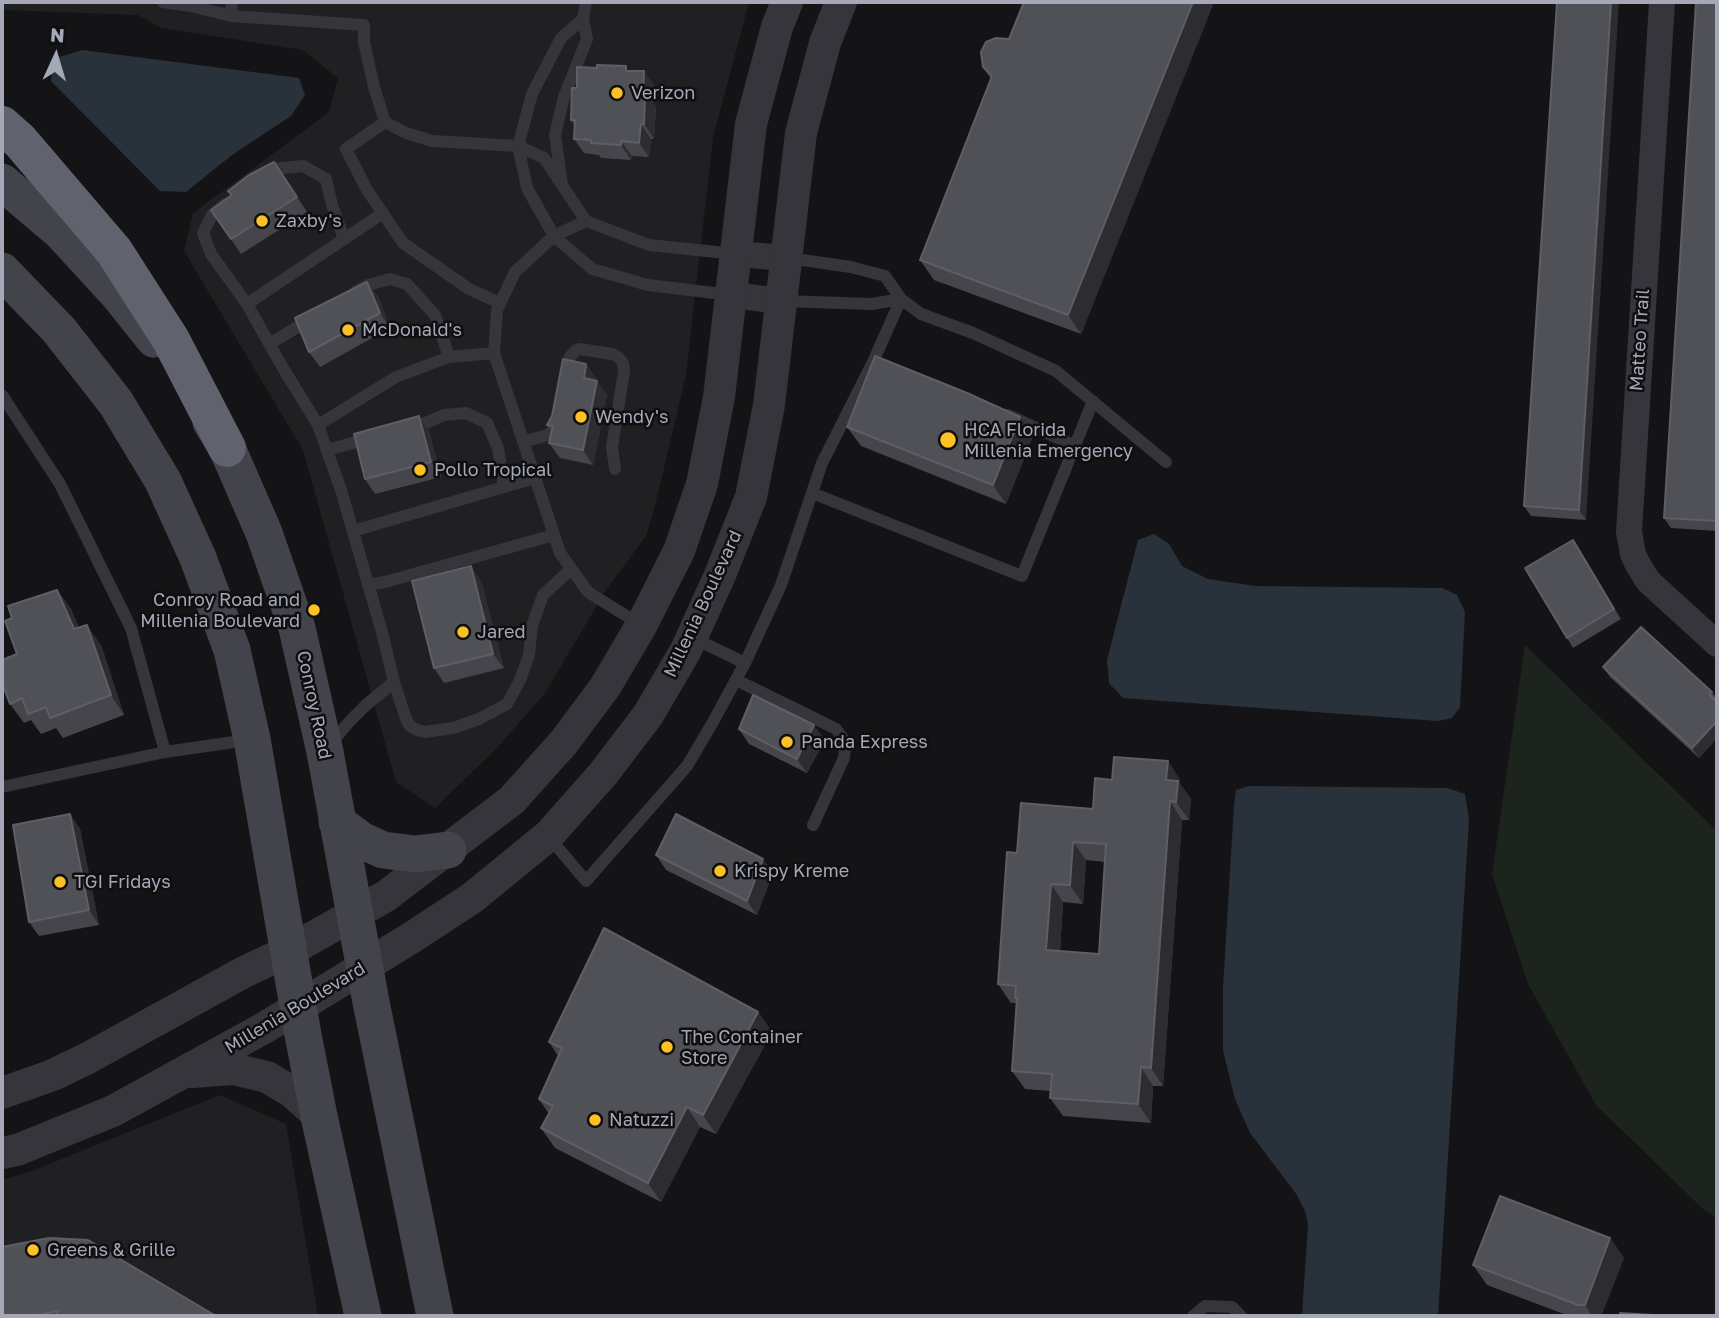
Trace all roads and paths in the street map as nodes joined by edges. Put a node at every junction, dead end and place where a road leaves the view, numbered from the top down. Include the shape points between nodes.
1 (163, 2) edge
2 (232, 2) edge
3 (586, 2) edge
4 (787, 2) edge
5 (841, 2) edge
6 (1662, 2) edge
7 (231, 16) junction
8 (583, 19) junction
9 (385, 122) junction
10 (2, 125) edge
11 (518, 146) junction
12 (2, 182) edge
13 (253, 183) edge
14 (562, 185) junction
15 (233, 198) edge
16 (383, 213) junction
17 (586, 221) junction
18 (554, 236) junction
19 (344, 239) junction
20 (736, 254) junction
21 (786, 258) junction
22 (2, 271) edge
23 (731, 295) junction
24 (344, 299) edge
25 (901, 299) junction
26 (781, 301) junction
27 (500, 303) junction
28 (247, 304) junction
29 (320, 313) edge
30 (269, 344) junction
31 (494, 353) junction
32 (449, 357) junction
33 (2, 395) edge
34 (1093, 401) junction
35 (1000, 411) edge
36 (318, 425) junction
37 (397, 432) edge
38 (383, 435) edge
39 (523, 442) junction
40 (1074, 446) junction
41 (227, 448) junction
42 (327, 450) junction
43 (1166, 462) dead end
44 (615, 469) dead end
45 (535, 478) junction
46 (505, 487) junction
47 (812, 493) junction
48 (353, 531) junction
49 (554, 535) junction
50 (571, 569) junction
51 (368, 585) junction
52 (642, 625) junction
53 (692, 637) junction
54 (1717, 644) edge
55 (745, 663) junction
56 (736, 680) junction
57 (394, 682) junction
58 (252, 739) junction
59 (165, 752) junction
60 (325, 752) junction
61 (2, 788) edge
62 (337, 822) junction
63 (813, 825) dead end
64 (548, 836) junction
65 (448, 850) junction
66 (354, 915) junction
67 (289, 951) junction
68 (364, 967) junction
69 (299, 1006) junction
70 (184, 1072) junction
71 (2, 1093) edge
72 (319, 1116) junction
73 (2, 1153) edge
74 (363, 1316) edge
75 (435, 1316) edge
76 (1193, 1316) edge
77 (1241, 1316) edge

1 - 7 lane
2 - 7 lane
3 - 8 lane
4 - 20 street via 751,124
5 - 21 street, Millenia Boulevard via 825,43 802,133
6 - 54 street, Matteo Trail via 1629,532 1633,554 1648,580
7 - 9 lane via 364,25 364,42
8 - 11 lane via 555,49 532,94
8 - 14 lane via 587,39 555,135
9 - 11 lane via 432,141
9 - 16 lane via 346,149
10 - 41 highway via 114,251 171,340
11 - 14 lane via 544,158
11 - 18 lane via 527,188
12 - 41 main road, Conroy Road via 61,232 118,295 177,368
13 - 19 lane via 273,169 303,166 326,178
14 - 17 lane
15 - 28 lane via 212,215 203,233 211,254
16 - 19 lane
16 - 27 lane via 403,243 469,289
17 - 18 lane
17 - 20 lane via 649,246
18 - 23 lane via 592,269 648,285
18 - 27 lane via 514,272
19 - 28 lane
20 - 21 street
20 - 23 street
21 - 25 lane via 885,276
21 - 26 street, Millenia Boulevard
22 - 58 main road via 59,330 116,403 163,481 232,650
23 - 26 street
23 - 52 street via 719,397 702,484 679,551
24 - 32 lane via 390,279 407,284 435,315
25 - 26 lane via 872,304
25 - 34 lane via 921,314 1056,371
25 - 47 lane via 882,359 822,463
26 - 53 street, Millenia Boulevard via 769,405 751,497
27 - 31 lane
28 - 30 lane
29 - 30 lane
30 - 36 lane
31 - 32 lane
31 - 39 lane
32 - 36 lane via 396,377
33 - 59 lane via 60,484 131,628
34 - 40 lane
34 - 43 lane
35 - 40 lane
36 - 42 lane
37 - 46 lane via 444,415 466,413 487,423 498,448
38 - 42 lane
39 - 44 lane via 554,429 565,370 576,350 612,354 624,371 612,447
39 - 45 lane
40 - 47 lane via 1022,576
41 - 60 main road, Conroy Road via 264,533 297,628
42 - 48 lane
45 - 46 lane
45 - 49 lane
46 - 48 lane
47 - 55 lane via 781,585
48 - 51 lane
49 - 50 lane
49 - 51 lane
50 - 52 lane via 589,592
50 - 57 lane via 543,595 532,626 529,655 507,704 453,728 425,732 410,726
51 - 57 lane
52 - 65 street via 605,687 564,742 512,800
53 - 55 lane
53 - 64 street, Millenia Boulevard via 648,715
55 - 56 lane
56 - 63 lane via 828,725 842,737 844,758
56 - 64 lane via 687,766 586,881
57 - 60 lane via 349,722
58 - 59 lane
58 - 67 main road
59 - 61 lane
60 - 62 main road, Conroy Road
62 - 65 main road via 383,850 415,854
62 - 66 main road, Conroy Road
64 - 68 street, Millenia Boulevard via 472,898
65 - 66 street
66 - 67 street
66 - 68 main road, Conroy Road
67 - 69 main road
67 - 71 street via 71,1067
68 - 69 street, Millenia Boulevard
68 - 75 main road, Conroy Road
69 - 70 street, Millenia Boulevard
69 - 72 main road
70 - 72 street via 233,1069 267,1077
70 - 73 street, Millenia Boulevard via 113,1111
72 - 74 main road
76 - 77 lane via 1205,1307 1232,1307

